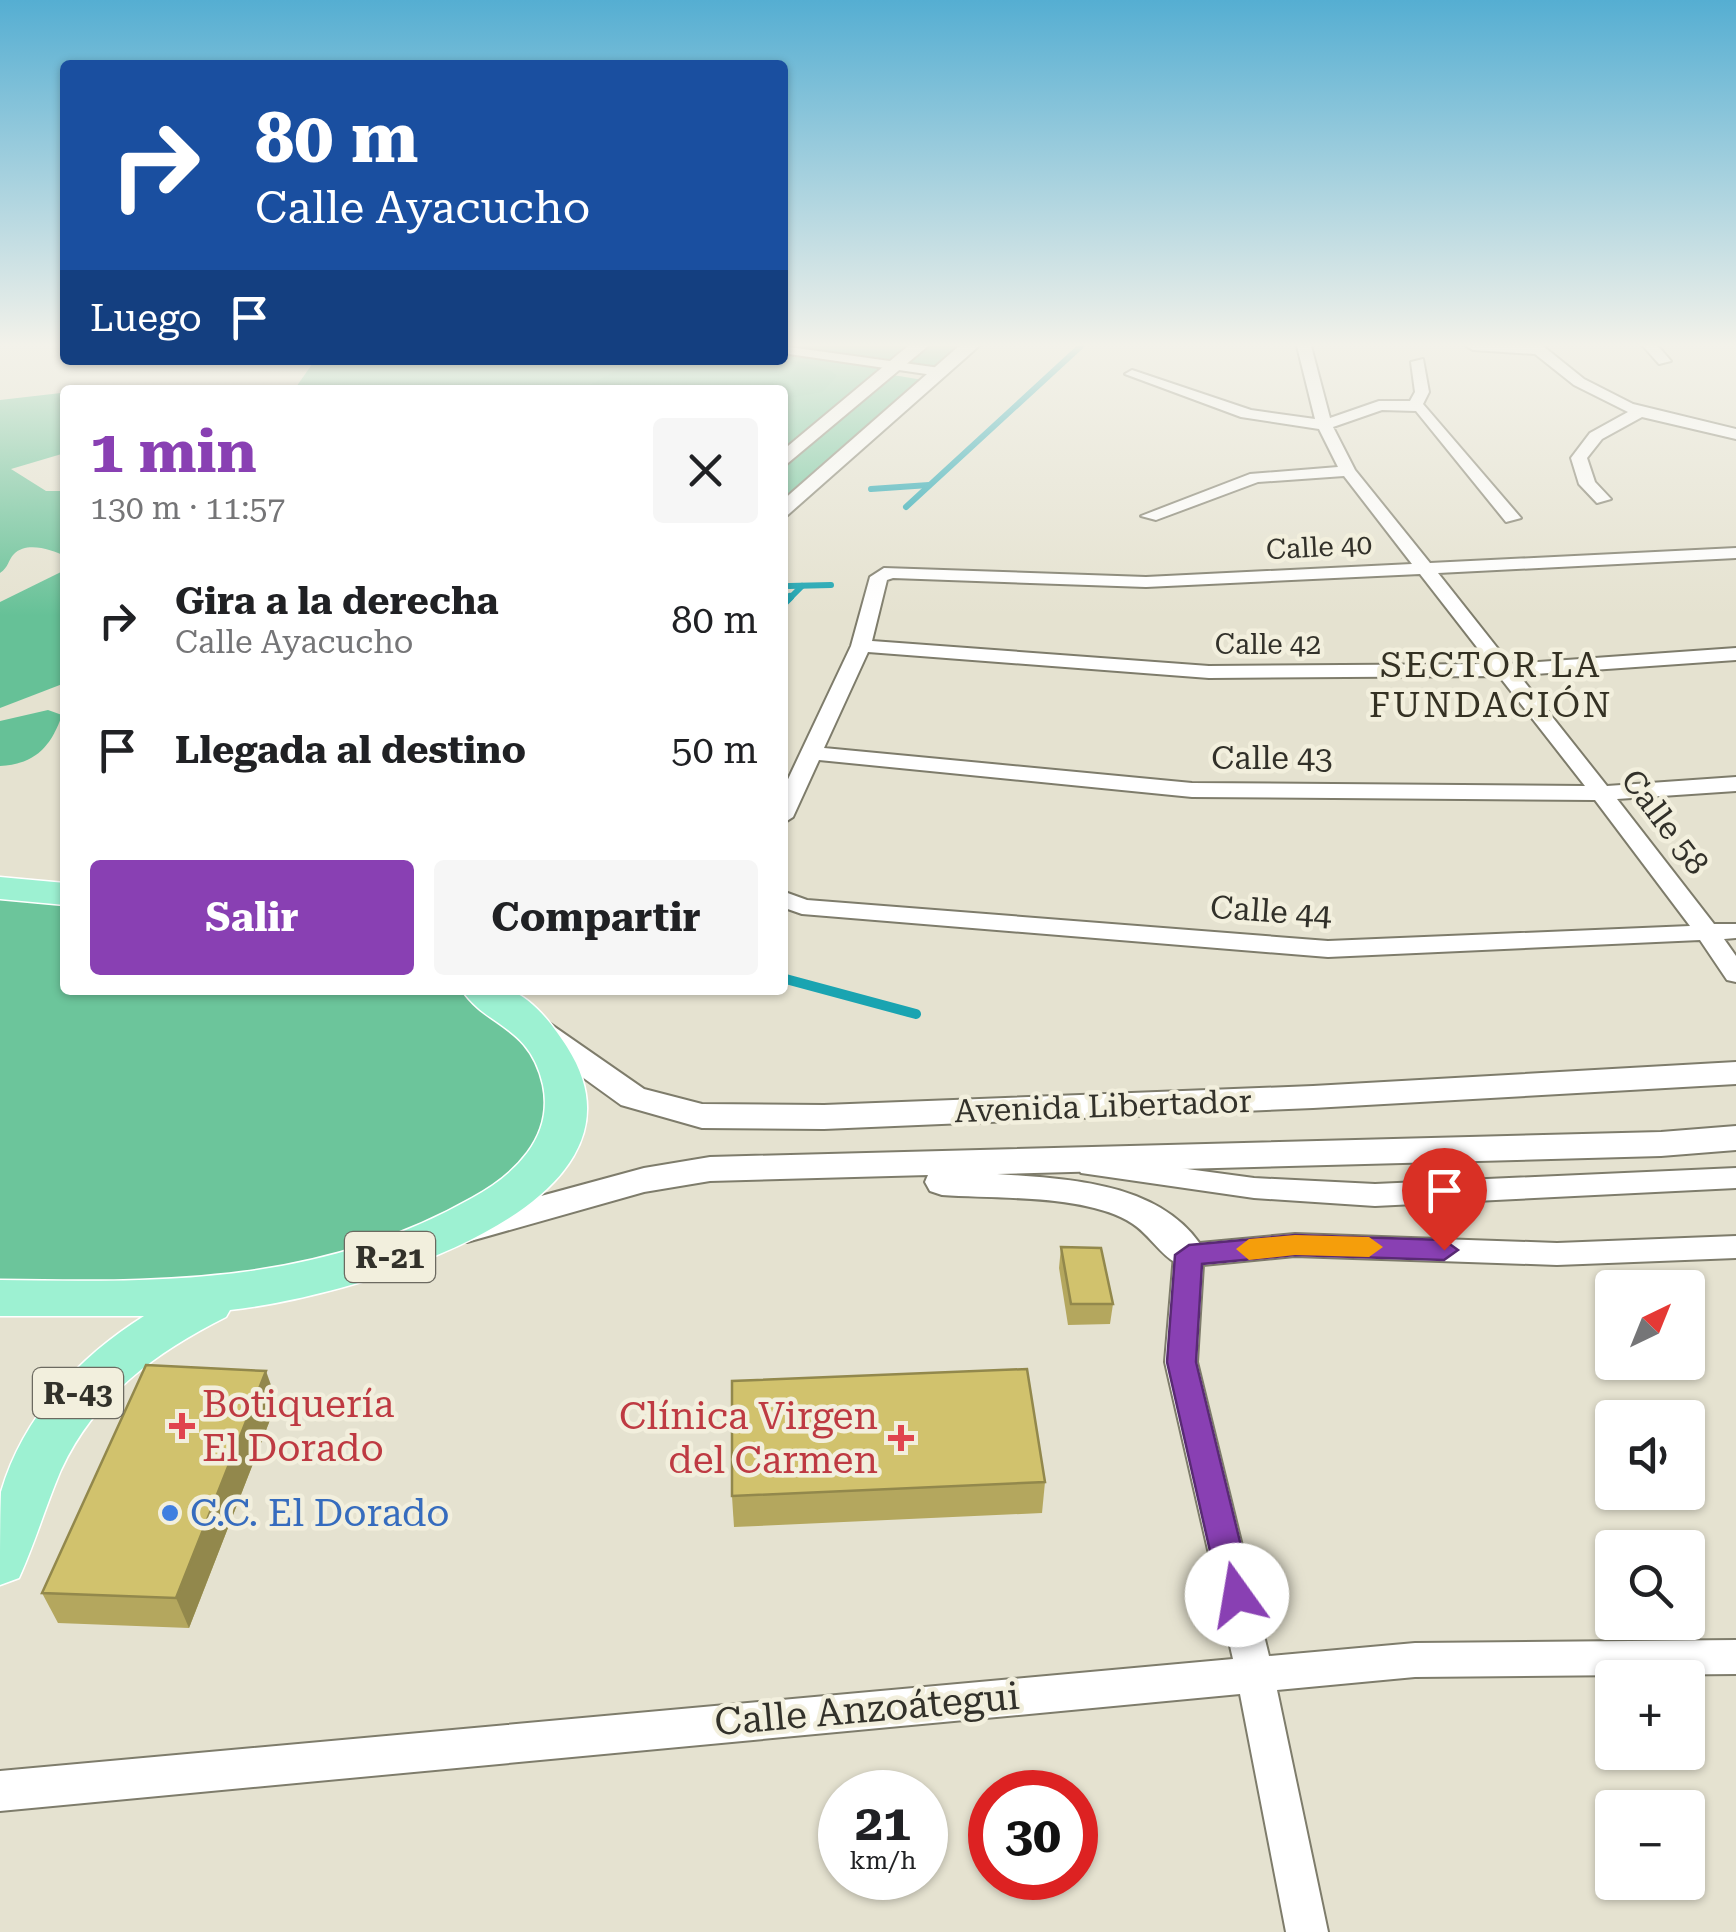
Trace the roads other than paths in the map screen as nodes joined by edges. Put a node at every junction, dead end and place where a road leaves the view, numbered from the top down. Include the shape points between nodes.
1 (813, 436) edge
2 (868, 436) edge
3 (1330, 436) edge
4 (1445, 436) edge
5 (1596, 436) edge
6 (788, 457) edge
7 (1348, 471) junction
8 (1603, 499) dead end
9 (788, 508) edge
10 (1150, 516) dead end
11 (1512, 518) dead end
12 (1736, 553) edge
13 (1428, 569) junction
14 (861, 646) junction
15 (1736, 654) edge
16 (1506, 670) junction
17 (810, 752) junction
18 (1736, 784) edge
19 (1602, 793) junction
20 (788, 803) edge
21 (0, 888) edge
22 (60, 894) edge
23 (792, 903) edge
24 (1736, 931) edge
25 (1705, 933) junction
26 (1736, 974) edge
27 (492, 996) edge
28 (1736, 1073) edge
29 (1736, 1138) edge
30 (1062, 1162) junction
31 (800, 1167) junction
32 (1736, 1178) edge
33 (439, 1237) junction
34 (1736, 1247) edge
35 (1189, 1255) junction
36 (234, 1293) junction
37 (0, 1298) edge
38 (0, 1561) edge
39 (1736, 1657) edge
40 (1255, 1673) junction
41 (0, 1791) edge
42 (1307, 1932) edge

1 - 6 main road
2 - 9 main road
3 - 7 street, Calle 58
4 - 11 street
5 - 8 street via 1579,458 1586,484
7 - 10 street via 1256,477
7 - 13 street, Calle 58
12 - 13 street, Calle 40
13 - 14 street, Calle 40 via 1146,582 906,570 879,576
13 - 16 street, Calle 58
14 - 16 street, Calle 42 via 1209,672
14 - 17 street
15 - 16 street, Calle 42
16 - 19 street, Calle 58
17 - 19 street, Calle 43 via 1192,790
17 - 20 street
18 - 19 street, Calle 43
19 - 25 street, Calle 58
21 - 22 main road
23 - 25 street, Calle 44 via 1328,949
24 - 25 street, Calle 44
25 - 26 street, Calle 58
27 - 28 street, Avenida Libertador via 633,1097 702,1116 1294,1098
27 - 33 main road, R-21 via 534,1029 555,1062 565,1090 564,1128 524,1183
29 - 30 street, Avenida Libertador
30 - 31 street, Avenida Libertador
30 - 32 street, Avenida Libertador via 1254,1188 1375,1195
31 - 33 street, Avenida Libertador via 710,1169 644,1180
31 - 35 street via 1086,1193 1145,1214
33 - 36 main road, R-21 via 342,1273
34 - 35 street via 1556,1254 1295,1245
35 - 40 street via 1182,1362
36 - 37 main road, R-21 via 131,1301
36 - 38 main road, R-43 via 118,1355 76,1395 46,1442
39 - 40 street, Calle Anzoátegui via 1415,1660
40 - 41 street, Calle Anzoátegui
40 - 42 street

